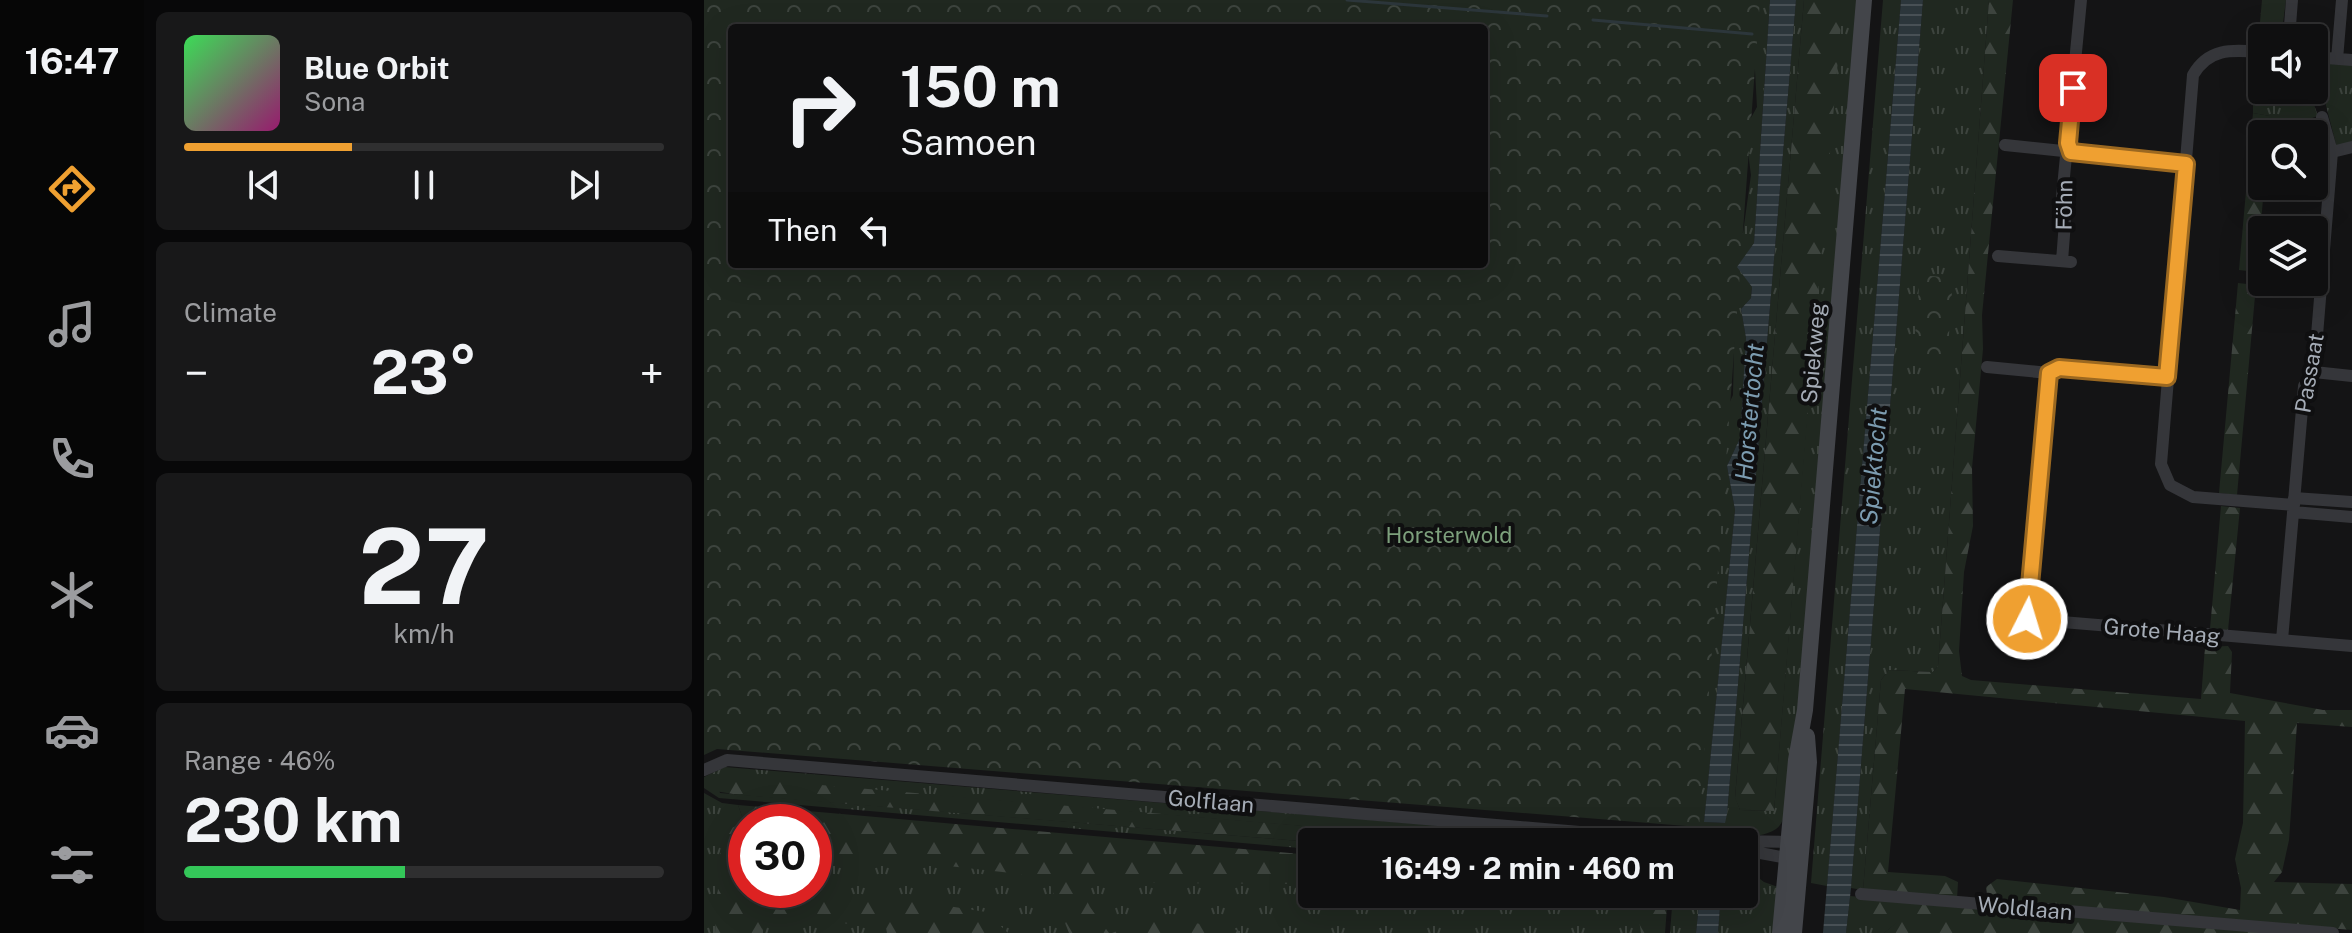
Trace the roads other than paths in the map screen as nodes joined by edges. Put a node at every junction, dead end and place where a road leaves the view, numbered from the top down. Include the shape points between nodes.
1 (1864, 0) edge
2 (2081, 0) edge
3 (2292, 0) edge
4 (2342, 0) edge
5 (2290, 24) edge
6 (2248, 52) edge
7 (2328, 58) edge
8 (2337, 59) junction
9 (2352, 60) edge
10 (2322, 117) dead end
11 (2005, 145) dead end
12 (2352, 147) edge
13 (2069, 150) junction
14 (2332, 152) junction
15 (2186, 164) junction
16 (1998, 256) dead end
17 (1987, 367) dead end
18 (2314, 372) junction
19 (2049, 373) junction
20 (2352, 376) edge
21 (2167, 377) junction
22 (2352, 502) edge
23 (2294, 505) junction
24 (2352, 517) edge
25 (2282, 640) junction
26 (2352, 646) edge
27 (704, 770) edge
28 (1550, 828) edge
29 (1758, 842) edge
30 (1794, 842) junction
31 (1758, 853) edge
32 (1793, 859) junction
33 (1861, 894) dead end
34 (1780, 933) edge
35 (1794, 933) edge
36 (2333, 933) edge

1 - 30 main road, Spiekweg
2 - 13 street, Föhn
3 - 5 street
4 - 8 street
6 - 15 street via 2218,51 2199,64 2193,75
7 - 8 street
8 - 9 street
10 - 14 street, Passaat
11 - 13 street
12 - 14 street
13 - 15 street
13 - 16 street, Föhn via 2061,208 2066,261
14 - 18 street, Passaat
15 - 21 street
17 - 19 street
18 - 20 street
18 - 23 street, Passaat via 2304,386
19 - 21 street via 2059,368
19 - 25 street, Grote Haag via 2027,619
21 - 23 street via 2161,464 2170,485 2193,497
22 - 23 street
23 - 24 street
23 - 25 street, Passaat
25 - 26 street, Grote Haag
27 - 28 street, Golflaan via 727,760
29 - 30 street, Golflaan
30 - 32 main road, Spiekweg
31 - 32 street
32 - 34 main road, Spiekweg
32 - 35 main road, Spiekweg
33 - 36 street, Woldlaan

